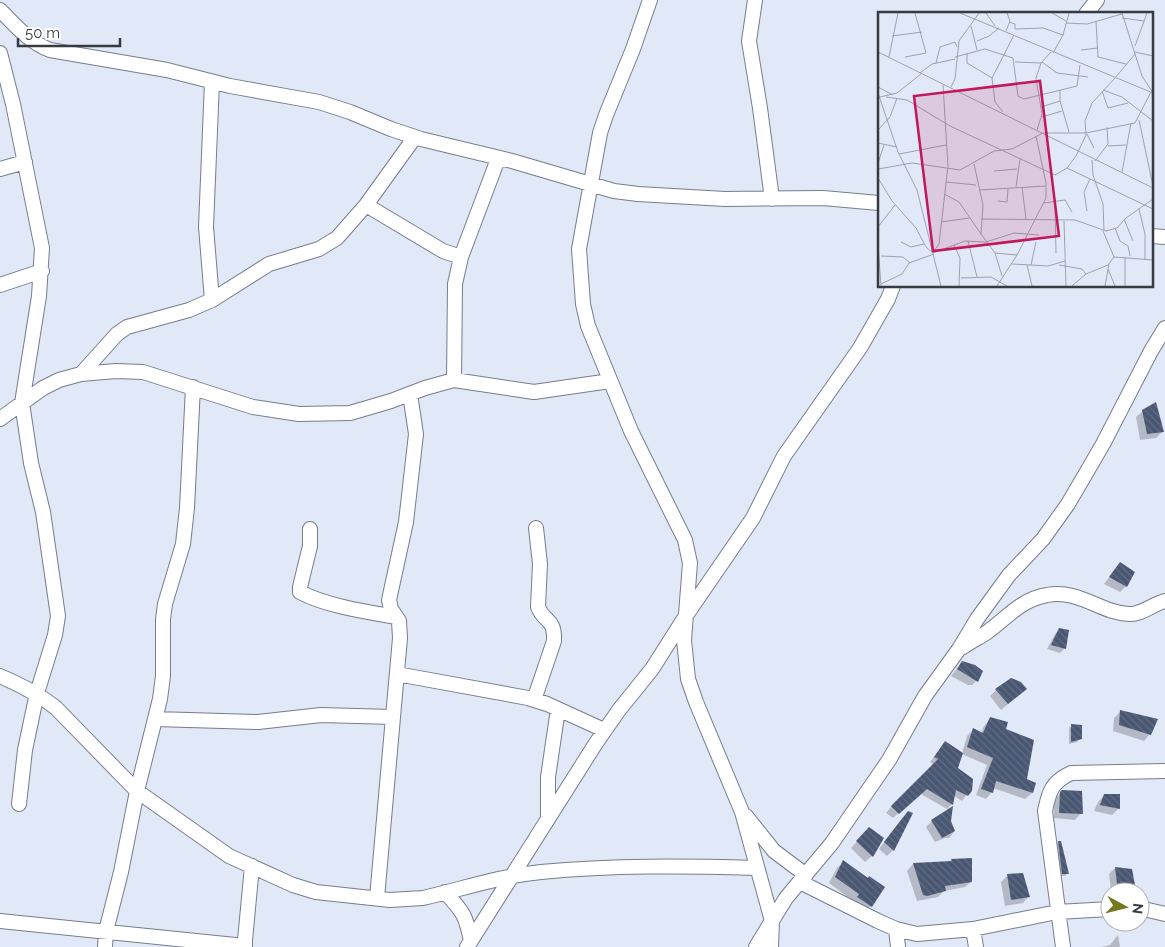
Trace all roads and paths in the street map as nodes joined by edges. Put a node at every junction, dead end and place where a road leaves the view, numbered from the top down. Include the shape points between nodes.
1 (650, 0) edge
2 (755, 0) edge
3 (1097, 0) edge
4 (0, 10) edge
5 (1088, 12) edge
6 (0, 53) edge
7 (212, 82) junction
8 (415, 137) junction
9 (498, 159) junction
10 (25, 162) junction
11 (0, 169) edge
12 (590, 185) junction
13 (772, 199) junction
14 (878, 203) edge
15 (366, 205) junction
16 (1152, 236) edge
17 (1165, 237) edge
18 (461, 257) junction
19 (42, 271) junction
20 (0, 285) edge
21 (892, 288) edge
22 (212, 300) junction
23 (1165, 328) edge
24 (81, 374) junction
25 (454, 380) junction
26 (610, 380) junction
27 (193, 387) junction
28 (410, 394) junction
29 (22, 403) junction
30 (0, 419) edge
31 (536, 528) dead end
32 (310, 529) dead end
33 (1165, 601) edge
34 (687, 614) junction
35 (396, 617) junction
36 (959, 650) junction
37 (397, 674) junction
38 (0, 676) edge
39 (37, 693) junction
40 (534, 700) junction
41 (558, 709) junction
42 (393, 717) junction
43 (155, 719) junction
44 (604, 730) junction
45 (1165, 771) edge
46 (137, 790) junction
47 (19, 804) dead end
48 (742, 812) junction
49 (548, 817) junction
50 (252, 866) junction
51 (757, 868) junction
52 (511, 877) junction
53 (803, 878) junction
54 (445, 892) junction
55 (377, 898) junction
56 (1100, 910) edge
57 (1150, 910) edge
58 (1057, 912) junction
59 (1165, 914) edge
60 (772, 920) junction
61 (0, 922) edge
62 (896, 929) junction
63 (973, 930) junction
64 (106, 931) junction
65 (469, 944) edge
66 (105, 947) edge
67 (245, 947) edge
68 (756, 947) edge
69 (772, 947) edge
70 (898, 947) edge
71 (976, 947) edge
72 (1063, 947) edge

1 - 12 street via 606,115
2 - 13 street via 749,41
3 - 5 street
4 - 7 street via 37,45 50,50 167,70
6 - 10 street
7 - 8 street via 319,102
7 - 22 street via 206,227
8 - 9 street
8 - 15 street
9 - 12 street
9 - 18 street
10 - 11 street
10 - 19 street via 42,248
12 - 13 street via 638,194
12 - 26 street via 579,249 583,304 588,326
13 - 14 street via 823,198
15 - 18 street via 443,251
15 - 22 street via 337,238 319,249 269,264
16 - 17 street
18 - 25 street via 456,284
19 - 20 street
19 - 29 street
21 - 34 street via 860,348 784,456 753,518
22 - 24 street via 189,310 127,327
23 - 36 street via 1068,504 1043,539 1009,575
24 - 27 street via 143,372
24 - 29 street via 59,380
25 - 26 street via 534,392
25 - 28 street
26 - 34 street via 631,431 686,540 690,569
27 - 28 street via 253,407 299,414 350,413
27 - 43 street via 183,544 165,604 163,676
28 - 35 street via 416,434 406,522 389,600
29 - 30 street
29 - 39 street via 31,463 43,512 58,616
31 - 40 street via 540,564 538,607 555,634
32 - 35 street via 310,546 300,592 354,609
33 - 36 street via 1129,614 1079,597 1046,595 1030,600
34 - 44 street via 652,669
34 - 48 street via 684,640 688,680
35 - 37 street via 400,638
36 - 53 street via 925,696 850,818
37 - 40 street
37 - 42 street
38 - 39 street
39 - 46 street
39 - 47 street via 25,750
40 - 41 street
41 - 44 street
41 - 49 street via 548,776
42 - 43 street via 321,715 258,722
42 - 55 street
43 - 46 street
44 - 49 street
45 - 58 street via 1071,774 1058,779 1047,798 1045,811
46 - 50 street via 229,856
46 - 64 street
48 - 51 street
48 - 53 street
49 - 52 street
50 - 55 street via 316,892
50 - 67 street
51 - 52 street via 623,867
51 - 60 street
52 - 54 street
52 - 65 street
53 - 60 street
53 - 62 street
54 - 55 street via 403,900
54 - 65 street via 467,919
56 - 58 street
57 - 59 street
58 - 63 street
58 - 72 street
60 - 68 street
60 - 69 street
61 - 64 street
62 - 63 street via 917,934
62 - 70 street
63 - 71 street
64 - 66 street
64 - 67 street

